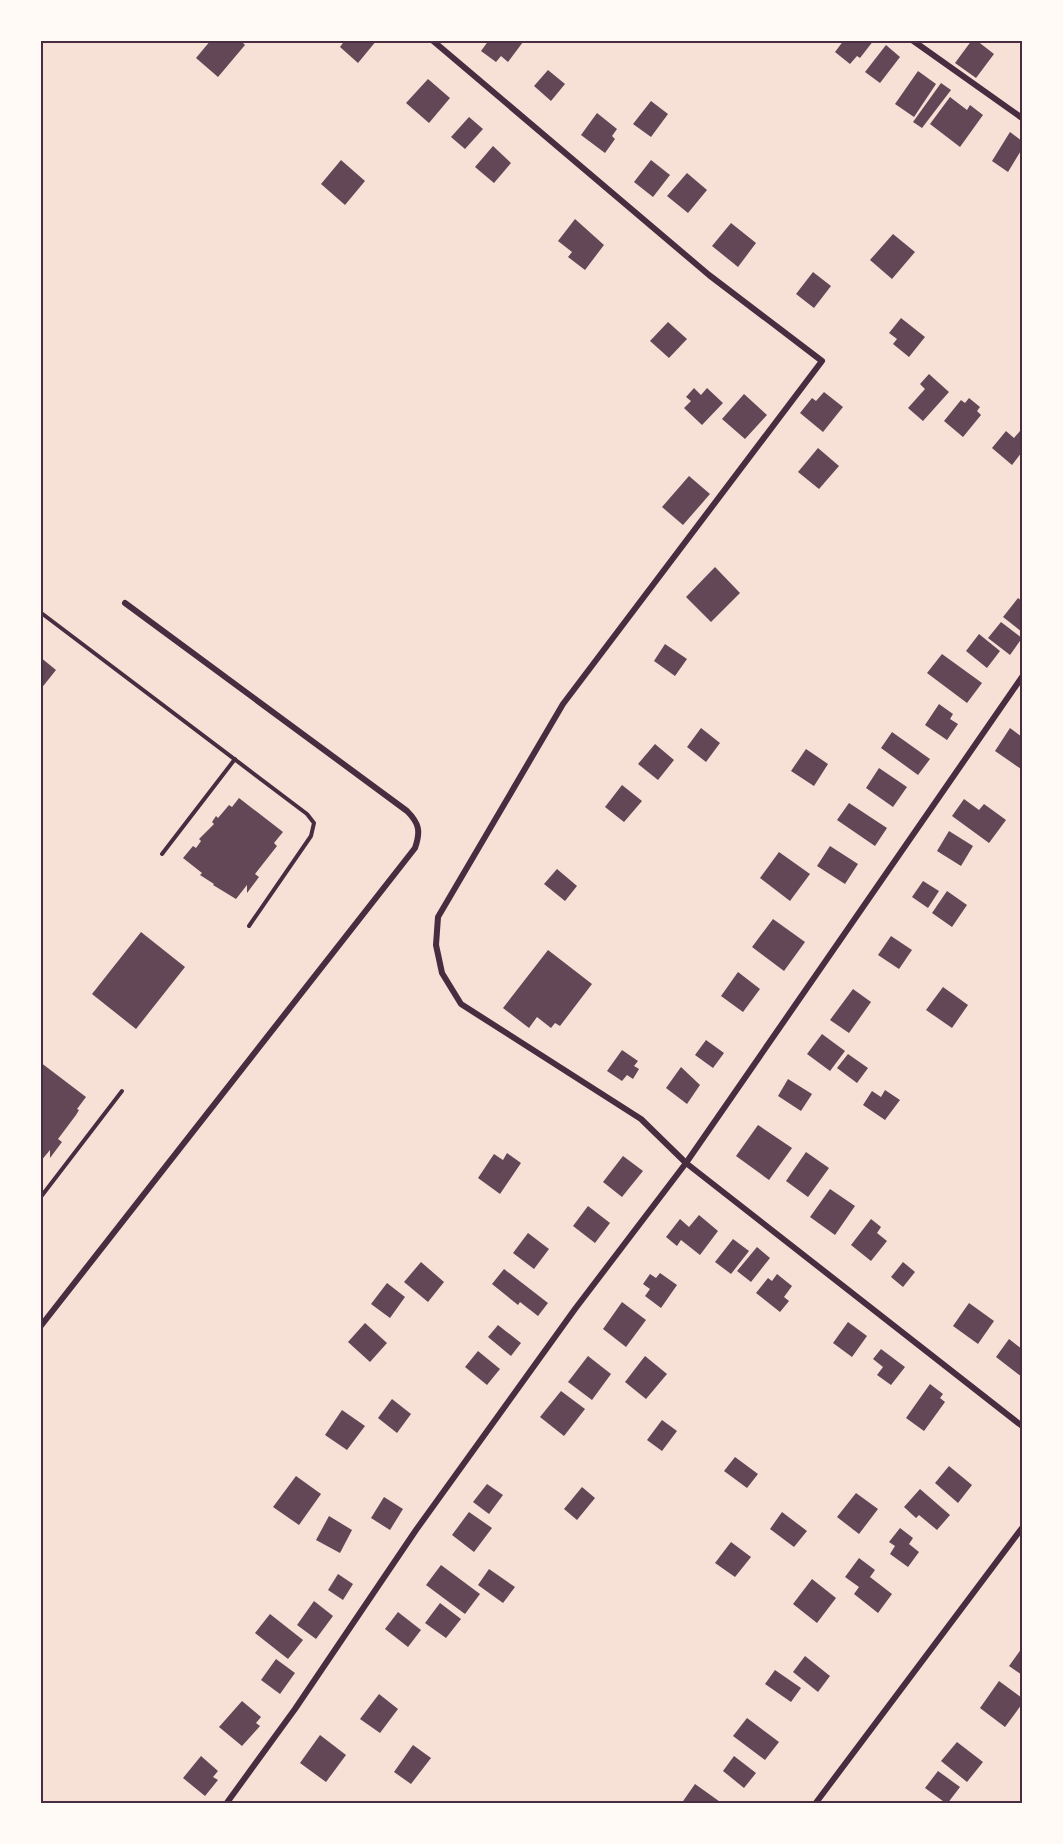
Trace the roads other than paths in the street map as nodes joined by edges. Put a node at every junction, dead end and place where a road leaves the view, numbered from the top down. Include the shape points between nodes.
1 (432, 40) edge
2 (912, 40) edge
3 (1023, 118) edge
4 (125, 603) dead end
5 (40, 612) edge
6 (1023, 677) edge
7 (234, 759) junction
8 (162, 854) dead end
9 (249, 926) dead end
10 (122, 1091) dead end
11 (686, 1163) junction
12 (40, 1198) edge
13 (40, 1327) edge
14 (1023, 1426) edge
15 (1023, 1528) edge
16 (226, 1803) edge
17 (815, 1803) edge

1 - 11 street via 700,267 822,361 563,704 438,917 436,945 442,973 461,1004 641,1119
2 - 3 street
4 - 13 street via 407,811 417,821 420,835 415,848
5 - 7 lane
6 - 11 street
7 - 8 lane
7 - 9 lane via 314,823 311,836
10 - 12 lane
11 - 14 street
11 - 16 street via 526,1376
15 - 17 street

